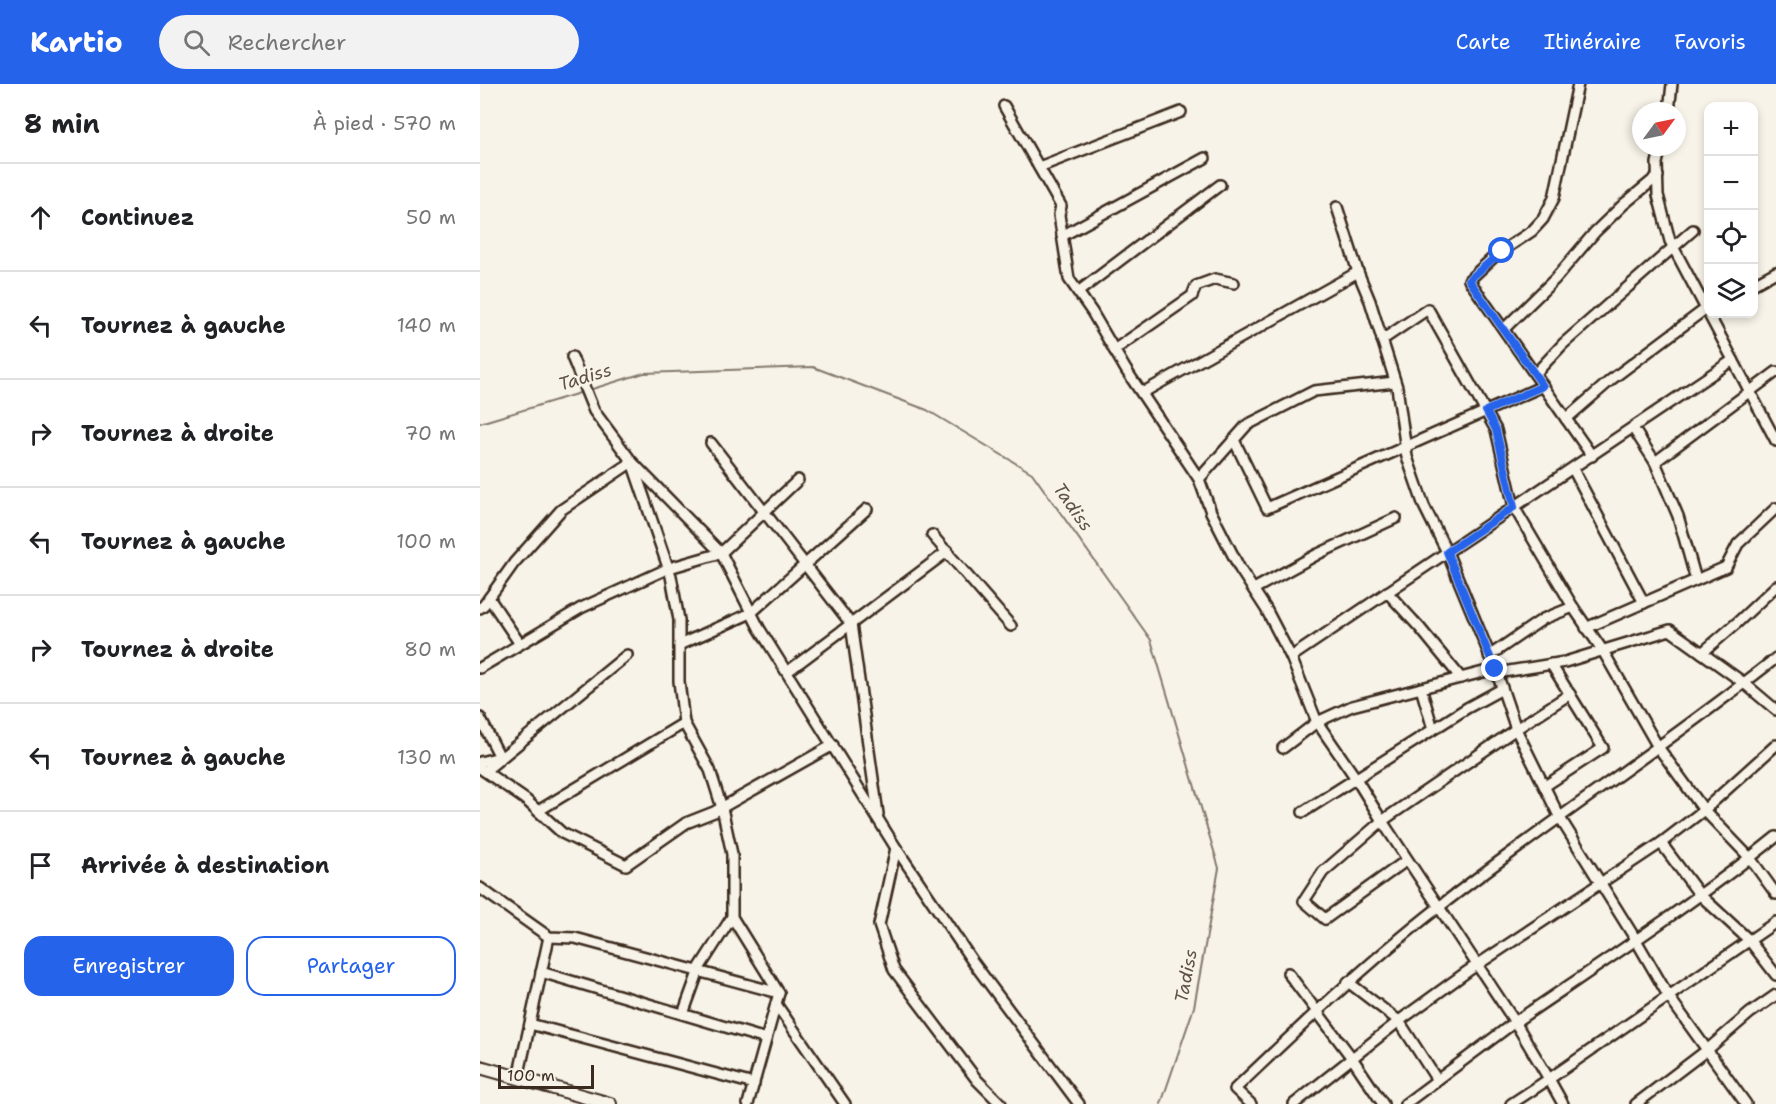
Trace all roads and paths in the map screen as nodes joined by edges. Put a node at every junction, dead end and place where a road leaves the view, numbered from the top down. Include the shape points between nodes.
1 (1578, 84) edge
2 (1672, 84) edge
3 (1670, 102) edge
4 (1004, 106) dead end
5 (1181, 112) dead end
6 (1659, 156) edge
7 (1205, 158) dead end
8 (1039, 167) junction
9 (1658, 176) junction
10 (1220, 185) dead end
11 (1337, 207) dead end
12 (1693, 230) dead end
13 (1062, 236) junction
14 (1674, 248) junction
15 (1358, 272) junction
16 (1776, 272) edge
17 (1758, 282) edge
18 (1234, 284) dead end
19 (1078, 292) junction
20 (1704, 303) edge
21 (1704, 310) edge
22 (1712, 318) edge
23 (1504, 329) junction
24 (1383, 340) junction
25 (1114, 350) junction
26 (572, 357) dead end
27 (1733, 360) junction
28 (1776, 372) edge
29 (1535, 374) junction
30 (1395, 382) junction
31 (1543, 386) junction
32 (1749, 390) junction
33 (1142, 393) junction
34 (1486, 411) junction
35 (1566, 419) junction
36 (1633, 428) junction
37 (1234, 440) junction
38 (1776, 441) edge
39 (711, 443) dead end
40 (1406, 446) junction
41 (1592, 456) junction
42 (632, 462) junction
43 (1655, 462) junction
44 (1573, 469) junction
45 (1199, 479) junction
46 (798, 480) dead end
47 (1514, 507) junction
48 (1776, 508) edge
49 (867, 509) dead end
50 (765, 511) junction
51 (1396, 518) dead end
52 (932, 535) dead end
53 (948, 551) junction
54 (1447, 552) junction
55 (721, 553) junction
56 (804, 565) junction
57 (669, 568) junction
58 (1696, 580) junction
59 (1776, 586) edge
60 (1254, 590) junction
61 (1387, 592) junction
62 (489, 598) junction
63 (1644, 603) junction
64 (1573, 607) junction
65 (480, 608) edge
66 (751, 613) junction
67 (851, 624) junction
68 (1011, 626) dead end
69 (1586, 628) junction
70 (520, 644) junction
71 (679, 645) junction
72 (1603, 651) junction
73 (1702, 653) junction
74 (627, 655) dead end
75 (1489, 656) junction
76 (1291, 657) junction
77 (1776, 658) edge
78 (1551, 664) junction
79 (480, 668) edge
80 (1496, 671) junction
81 (787, 672) junction
82 (1461, 678) junction
83 (1744, 683) junction
84 (1421, 688) junction
85 (1502, 689) junction
86 (1570, 694) junction
87 (1776, 710) edge
88 (480, 718) edge
89 (1317, 722) junction
90 (684, 723) junction
91 (1433, 729) junction
92 (1516, 729) junction
93 (833, 745) junction
94 (1776, 745) edge
95 (1658, 747) junction
96 (1283, 748) dead end
97 (500, 758) junction
98 (480, 762) edge
99 (483, 770) edge
100 (1355, 777) junction
101 (1545, 786) junction
102 (722, 808) junction
103 (1704, 810) junction
104 (538, 811) junction
105 (1304, 812) dead end
106 (1560, 818) junction
107 (879, 820) junction
108 (1382, 821) junction
109 (1776, 837) edge
110 (1661, 843) junction
111 (896, 848) junction
112 (1750, 858) junction
113 (1407, 860) junction
114 (1601, 884) junction
115 (480, 888) edge
116 (1700, 894) junction
117 (1776, 894) edge
118 (1440, 907) junction
119 (732, 917) junction
120 (1776, 922) edge
121 (549, 937) junction
122 (1636, 940) junction
123 (1749, 940) junction
124 (1478, 966) junction
125 (542, 972) junction
126 (699, 972) junction
127 (1288, 973) dead end
128 (1776, 975) edge
129 (1348, 982) junction
130 (779, 993) junction
131 (1776, 995) edge
132 (1669, 997) junction
133 (776, 1004) junction
134 (1317, 1011) junction
135 (683, 1014) junction
136 (1399, 1021) junction
137 (1515, 1022) junction
138 (530, 1024) junction
139 (766, 1039) junction
140 (1707, 1050) junction
141 (1352, 1058) junction
142 (480, 1067) edge
143 (518, 1078) junction
144 (1549, 1079) junction
145 (1437, 1080) junction
146 (754, 1084) junction
147 (610, 1104) edge
148 (748, 1104) edge
149 (845, 1104) edge
150 (1001, 1104) edge
151 (1079, 1104) edge
152 (1251, 1104) edge
153 (1294, 1104) edge
154 (1383, 1104) edge
155 (1405, 1104) edge
156 (1511, 1104) edge
157 (1563, 1104) edge
158 (1636, 1104) edge
159 (1746, 1104) edge

1 - 23 street via 1554,198 1544,219 1469,280
2 - 3 street
4 - 8 street
5 - 8 street
6 - 9 street
7 - 13 street
8 - 13 street via 1061,206
9 - 14 street via 1658,195
9 - 23 street via 1594,232 1555,279
10 - 19 street
11 - 15 street
12 - 14 street
13 - 19 street via 1069,279
14 - 20 street
14 - 29 street via 1563,344
15 - 24 street
15 - 33 street
16 - 17 street
18 - 25 street via 1215,279 1196,285 1192,296
19 - 25 street
21 - 35 street
22 - 27 street
23 - 29 street
24 - 30 street
24 - 34 street via 1428,309
25 - 33 street
26 - 42 street via 594,411
27 - 32 street
27 - 36 street
28 - 32 street
29 - 31 street
30 - 37 street via 1314,391 1247,425
30 - 40 street
31 - 34 street
31 - 35 street
32 - 38 street
32 - 43 street
33 - 45 street
34 - 40 street
34 - 47 street via 1496,430
35 - 41 street
36 - 41 street
36 - 43 street
37 - 40 street via 1267,508
37 - 45 street
39 - 50 street
40 - 54 street via 1424,506
41 - 44 street
42 - 55 street
42 - 57 street
42 - 62 street via 561,510
43 - 58 street via 1678,516
44 - 47 street
44 - 63 street
45 - 60 street via 1211,512
46 - 50 street
47 - 54 street
47 - 64 street
48 - 58 street via 1738,544 1726,567
49 - 56 street
50 - 55 street
50 - 56 street
51 - 60 street via 1318,554
52 - 53 street
53 - 67 street
53 - 68 street
54 - 61 street
54 - 75 street
55 - 57 street
55 - 66 street
56 - 66 street
56 - 67 street
57 - 70 street via 581,608
57 - 71 street via 679,620
58 - 63 street
59 - 73 street
60 - 76 street
61 - 76 street
61 - 82 street
62 - 65 street
62 - 70 street
63 - 69 street
64 - 69 street
64 - 75 street via 1543,619
66 - 71 street
66 - 81 street
67 - 81 street
67 - 107 street
69 - 72 street
70 - 79 street
71 - 90 street
72 - 73 street via 1670,630
72 - 78 street
72 - 95 street
73 - 83 street
74 - 97 street
75 - 80 street
76 - 89 street
77 - 83 street
78 - 80 street
78 - 86 street
80 - 82 street
80 - 85 street
81 - 93 street
82 - 84 street
83 - 87 street
83 - 95 street
84 - 89 street via 1352,706
84 - 91 street
85 - 91 street
85 - 92 street
86 - 92 street
86 - 101 street via 1603,748
88 - 97 street
89 - 96 street
89 - 100 street
90 - 102 street via 710,770
90 - 104 street
91 - 100 street
92 - 101 street
92 - 108 street
93 - 102 street
93 - 107 street
94 - 103 street
95 - 103 street
95 - 106 street
97 - 98 street
97 - 99 street
99 - 104 street
100 - 105 street
100 - 108 street
101 - 106 street
102 - 104 street via 686,823 626,865 562,833
102 - 119 street via 732,854
103 - 110 street
103 - 112 street
106 - 114 street
106 - 118 street
107 - 111 street
108 - 113 street
108 - 113 street via 1323,872 1304,901 1325,919
109 - 112 street
110 - 114 street
110 - 116 street
111 - 150 street via 879,925 894,970 977,1080
111 - 151 street via 973,962
112 - 116 street
112 - 117 street
113 - 118 street
114 - 122 street
114 - 124 street
115 - 121 street
116 - 122 street
116 - 123 street
118 - 124 street
118 - 129 street
119 - 126 street
119 - 130 street
120 - 123 street
121 - 125 street
121 - 126 street via 575,938
122 - 132 street
122 - 137 street
123 - 128 street
123 - 132 street
124 - 136 street
124 - 137 street
125 - 135 street
125 - 138 street
126 - 130 street
126 - 135 street
127 - 134 street
129 - 134 street
129 - 136 street
130 - 133 street
131 - 140 street
132 - 140 street
132 - 144 street
133 - 139 street
133 - 149 street
134 - 141 street
134 - 152 street via 1235,1089
135 - 139 street
136 - 141 street
136 - 145 street
137 - 144 street
137 - 145 street
138 - 143 street
138 - 146 street
139 - 146 street
140 - 158 street
140 - 159 street
141 - 153 street
141 - 154 street
142 - 143 main road
143 - 147 main road
144 - 156 street
144 - 157 street
145 - 155 street
146 - 148 street

